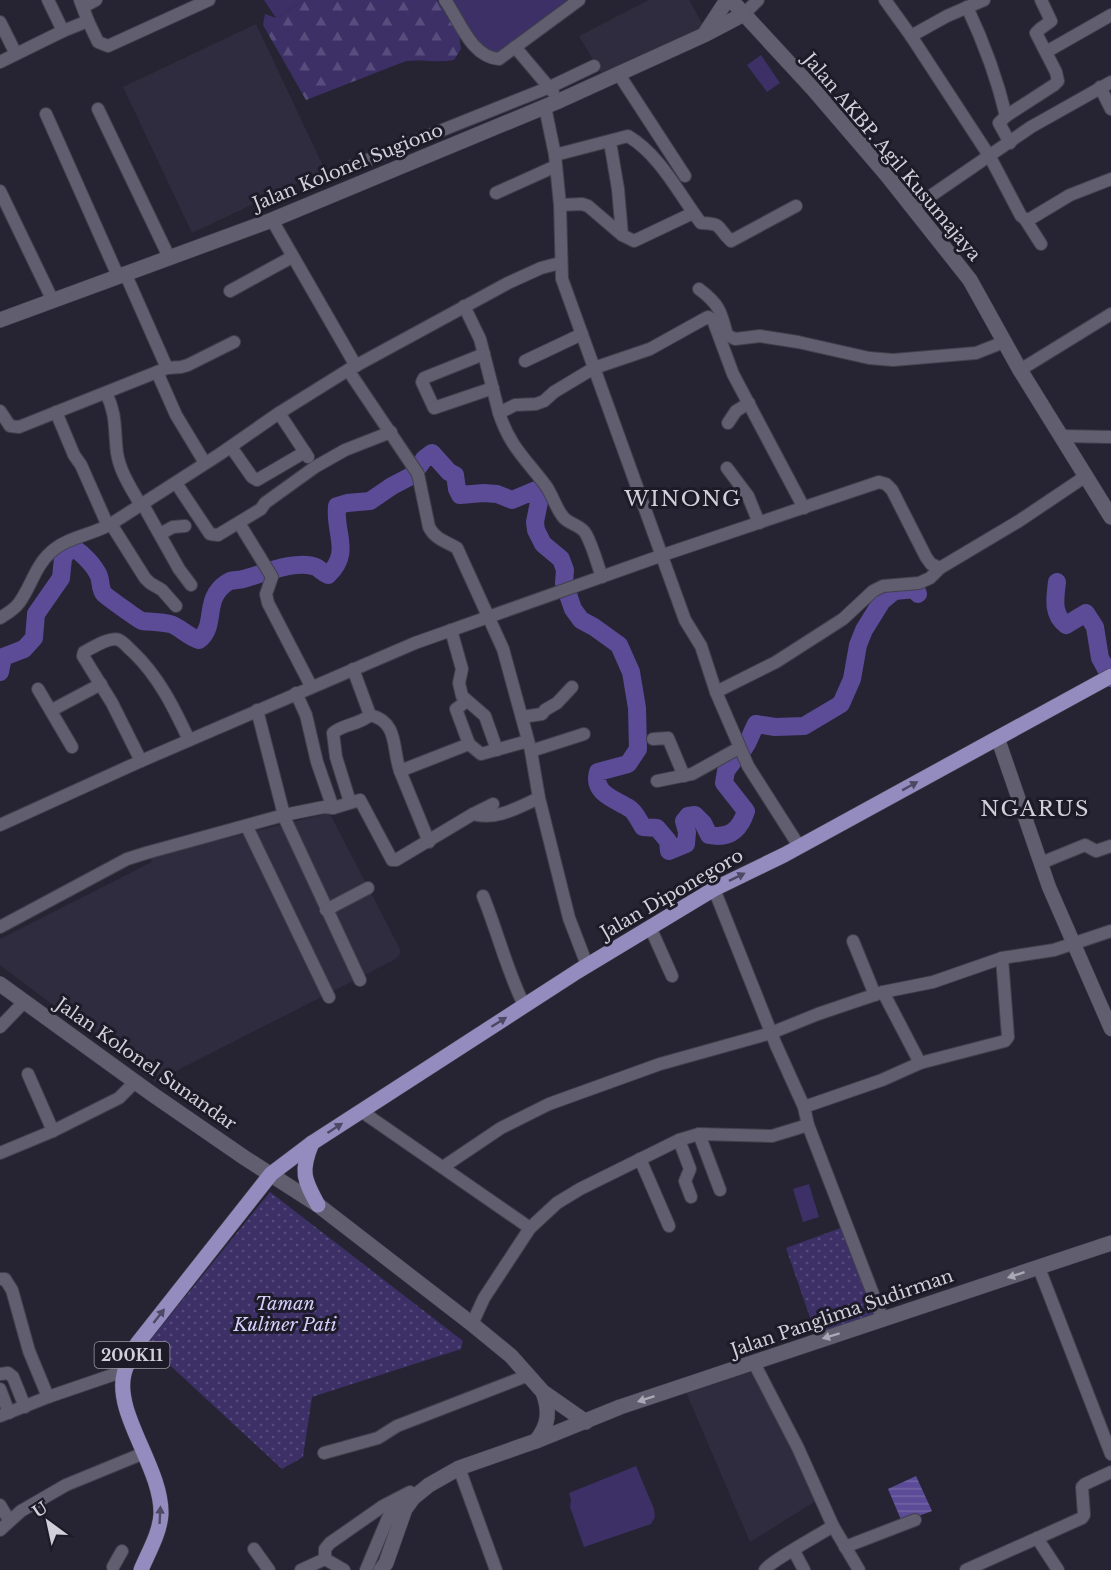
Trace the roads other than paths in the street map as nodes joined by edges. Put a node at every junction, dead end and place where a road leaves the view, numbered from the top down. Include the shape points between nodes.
1 (48, 0) edge
2 (96, 0) edge
3 (209, 0) edge
4 (445, 0) edge
5 (579, 0) edge
6 (727, 0) edge
7 (731, 0) edge
8 (758, 0) edge
9 (885, 0) edge
10 (984, 0) edge
11 (1041, 0) edge
12 (81, 3) edge
13 (967, 8) junction
14 (744, 14) junction
15 (1111, 15) edge
16 (0, 21) edge
17 (88, 21) junction
18 (63, 31) junction
19 (704, 35) junction
20 (911, 36) junction
21 (516, 47) junction
22 (1046, 52) junction
23 (16, 54) junction
24 (0, 62) edge
25 (594, 66) dead end
26 (618, 73) junction
27 (1106, 85) edge
28 (549, 87) junction
29 (561, 100) junction
30 (545, 107) junction
31 (98, 109) dead end
32 (1111, 109) edge
33 (46, 114) dead end
34 (1006, 116) junction
35 (610, 142) junction
36 (1010, 143) junction
37 (990, 157) junction
38 (556, 160) junction
39 (350, 168) dead end
40 (685, 176) dead end
41 (1111, 179) edge
42 (0, 191) edge
43 (496, 193) dead end
44 (560, 205) junction
45 (796, 206) dead end
46 (913, 208) junction
47 (693, 213) junction
48 (1025, 219) junction
49 (272, 220) junction
50 (622, 235) junction
51 (1041, 244) dead end
52 (169, 257) junction
53 (292, 257) junction
54 (560, 263) junction
55 (122, 274) junction
56 (699, 289) dead end
57 (230, 291) dead end
58 (53, 301) junction
59 (464, 306) junction
60 (1111, 314) edge
61 (0, 320) edge
62 (582, 334) junction
63 (234, 342) dead end
64 (1004, 342) junction
65 (484, 354) junction
66 (525, 361) dead end
67 (352, 368) junction
68 (594, 368) junction
69 (162, 370) junction
70 (1020, 370) junction
71 (493, 388) junction
72 (106, 393) junction
73 (749, 404) junction
74 (0, 411) edge
75 (56, 412) junction
76 (279, 413) junction
77 (499, 413) junction
78 (728, 423) dead end
79 (392, 432) junction
80 (1062, 436) junction
81 (1111, 437) edge
82 (231, 447) junction
83 (305, 452) junction
84 (205, 464) junction
85 (315, 467) junction
86 (727, 468) dead end
87 (267, 475) junction
88 (1086, 476) junction
89 (176, 483) junction
90 (279, 492) junction
91 (141, 504) junction
92 (804, 508) junction
93 (1111, 518) edge
94 (239, 523) junction
95 (759, 524) junction
96 (110, 525) junction
97 (185, 526) dead end
98 (160, 534) junction
99 (663, 555) junction
100 (940, 568) junction
101 (602, 578) junction
102 (191, 585) dead end
103 (176, 606) dead end
104 (1, 616) edge
105 (489, 618) junction
106 (452, 630) junction
107 (353, 669) junction
108 (1105, 680) edge
109 (101, 684) junction
110 (310, 686) junction
111 (572, 687) dead end
112 (38, 689) dead end
113 (717, 692) junction
114 (296, 693) junction
115 (467, 701) junction
116 (52, 710) junction
117 (257, 710) junction
118 (370, 715) junction
119 (522, 717) junction
120 (584, 734) dead end
121 (653, 739) dead end
122 (998, 739) junction
123 (189, 740) junction
124 (469, 744) junction
125 (530, 746) junction
126 (72, 747) dead end
127 (739, 748) junction
128 (497, 750) junction
129 (141, 761) junction
130 (400, 771) junction
131 (684, 776) junction
132 (657, 781) dead end
133 (539, 798) junction
134 (350, 802) junction
135 (493, 804) dead end
136 (333, 808) junction
137 (473, 814) junction
138 (285, 817) junction
139 (0, 825) edge
140 (248, 828) dead end
141 (429, 842) junction
142 (799, 846) junction
143 (1111, 846) edge
144 (1041, 863) junction
145 (368, 888) dead end
146 (714, 888) junction
147 (483, 896) dead end
148 (326, 910) junction
149 (0, 927) edge
150 (650, 927) junction
151 (1111, 932) edge
152 (853, 941) dead end
153 (1074, 944) junction
154 (1002, 958) junction
155 (587, 966) junction
156 (672, 976) dead end
157 (360, 980) dead end
158 (0, 984) edge
159 (879, 994) junction
160 (329, 997) dead end
161 (24, 1002) junction
162 (524, 1005) junction
163 (0, 1026) edge
164 (1111, 1029) edge
165 (771, 1033) junction
166 (920, 1063) junction
167 (28, 1074) dead end
168 (135, 1082) junction
169 (804, 1107) junction
170 (361, 1111) junction
171 (808, 1125) junction
172 (53, 1131) junction
173 (699, 1134) junction
174 (679, 1140) junction
175 (312, 1143) junction
176 (0, 1153) edge
177 (640, 1159) junction
178 (443, 1167) junction
179 (271, 1174) junction
180 (720, 1190) dead end
181 (691, 1197) dead end
182 (318, 1205) junction
183 (669, 1226) dead end
184 (530, 1228) junction
185 (1111, 1243) edge
186 (1039, 1268) junction
187 (0, 1279) edge
188 (883, 1320) junction
189 (472, 1324) junction
190 (754, 1363) junction
191 (124, 1371) junction
192 (0, 1374) edge
193 (530, 1375) junction
194 (0, 1389) edge
195 (543, 1392) junction
196 (48, 1397) junction
197 (25, 1407) junction
198 (4, 1415) edge
199 (586, 1422) junction
200 (536, 1441) junction
201 (144, 1453) junction
202 (324, 1453) dead end
203 (1111, 1454) edge
204 (459, 1468) junction
205 (1111, 1472) edge
206 (411, 1492) junction
207 (0, 1505) edge
208 (9, 1520) junction
209 (915, 1520) dead end
210 (833, 1526) junction
211 (0, 1530) edge
212 (1037, 1538) junction
213 (845, 1547) junction
214 (254, 1549) dead end
215 (122, 1551) dead end
216 (794, 1551) junction
217 (325, 1559) junction
218 (114, 1569) edge
219 (141, 1570) edge
220 (269, 1570) edge
221 (301, 1570) edge
222 (344, 1570) edge
223 (366, 1570) edge
224 (380, 1570) edge
225 (496, 1570) edge
226 (765, 1570) edge
227 (804, 1570) edge
228 (859, 1570) edge
229 (966, 1570) edge
230 (1058, 1570) edge

1 - 18 street
2 - 12 street
3 - 17 street via 108,46 98,42
4 - 21 street via 478,51 488,58 499,59
5 - 21 street
6 - 19 main road
7 - 14 main road, Jalan AKBP. Agil Kusumajaya
8 - 14 street
9 - 20 street
10 - 13 street
11 - 22 street via 1052,21 1036,33
12 - 17 street
13 - 20 street
13 - 34 street via 988,56
14 - 19 main road, Jalan Kolonel Sugiono
14 - 46 main road, Jalan AKBP. Agil Kusumajaya
15 - 22 street
16 - 23 street
17 - 18 street
18 - 23 street
19 - 26 main road, Jalan Kolonel Sugiono
20 - 37 street
21 - 28 street
22 - 34 street via 1057,83
23 - 24 street
25 - 28 street
26 - 29 main road, Jalan Kolonel Sugiono
26 - 40 street
27 - 32 street
27 - 36 street
28 - 29 street
28 - 39 street
29 - 30 main road, Jalan Kolonel Sugiono
30 - 38 street
30 - 49 main road, Jalan Kolonel Sugiono
31 - 52 street
33 - 55 street
34 - 36 street via 999,123
35 - 38 street
35 - 47 street via 625,136 636,141 660,165
35 - 50 street
36 - 37 street
37 - 46 street
37 - 48 street
38 - 43 street
38 - 44 street
41 - 48 street
42 - 58 street
44 - 50 street via 588,206
44 - 54 street
45 - 47 street via 734,241 718,225 701,223
46 - 64 main road, Jalan AKBP. Agil Kusumajaya via 970,280
47 - 50 street via 634,242
48 - 51 street
49 - 52 main road, Jalan Kolonel Sugiono
49 - 53 street
52 - 55 main road, Jalan Kolonel Sugiono
53 - 57 street
53 - 67 street
54 - 59 street via 541,268
54 - 62 street via 561,279
55 - 58 main road, Jalan Kolonel Sugiono
55 - 69 street
56 - 64 street via 721,310 727,335 735,339 760,336 893,360 976,354
58 - 61 main road, Jalan Kolonel Sugiono
59 - 65 street
59 - 67 street
60 - 70 street
62 - 66 street
62 - 68 street
63 - 69 street via 188,365
64 - 70 main road, Jalan AKBP. Agil Kusumajaya
65 - 71 street
65 - 71 street via 422,382 434,408
67 - 76 street
67 - 79 street
68 - 73 street via 650,349 708,317
68 - 77 street via 543,401 515,405
68 - 99 street
69 - 72 street
69 - 84 street via 176,415
70 - 80 main road, Jalan AKBP. Agil Kusumajaya
71 - 77 street
72 - 75 street
72 - 91 street via 114,411 123,473
73 - 78 street via 736,411
73 - 92 street
74 - 75 street via 10,426 19,427
75 - 96 street
76 - 82 street
76 - 83 street
77 - 101 street via 514,448 545,485 561,515 586,534
79 - 85 street via 345,450
79 - 105 street via 417,471 429,527 433,534 457,548
80 - 81 street
80 - 88 main road, Jalan AKBP. Agil Kusumajaya
82 - 84 street
82 - 87 street via 254,479
83 - 85 street
83 - 87 street
84 - 89 street
85 - 90 street
86 - 95 street via 748,496
87 - 90 street
88 - 93 main road, Jalan AKBP. Agil Kusumajaya
88 - 100 street
89 - 91 street
89 - 94 street via 212,535
90 - 94 street
91 - 96 street
91 - 98 street
92 - 95 street
92 - 100 street via 879,482 886,484 926,557
94 - 110 street via 272,578 266,594 268,603
95 - 99 street
96 - 103 street via 145,578
96 - 104 street via 52,551 33,575 19,603
97 - 98 street
98 - 102 street
99 - 101 street
99 - 113 street via 685,620 701,646
100 - 113 street via 919,583 883,586 873,591 843,619 776,662
101 - 105 street
105 - 106 street
105 - 119 street via 503,649
106 - 107 street
106 - 115 street via 462,669 460,690
107 - 110 street
107 - 118 street
108 - 122 main road, Jalan Diponegoro
109 - 116 street
109 - 123 street via 83,654 112,639 120,640 157,679
109 - 129 street
110 - 114 street
111 - 119 street via 542,714
112 - 116 street
113 - 127 street
114 - 117 street
114 - 136 street
115 - 124 street via 456,709
115 - 128 street via 485,716
116 - 126 street
117 - 123 street
117 - 138 street
118 - 130 street via 381,718 393,734
118 - 134 street via 333,733
119 - 125 street
120 - 125 street
121 - 131 street via 668,738
142 -> 122 main road, Jalan Diponegoro
122 - 144 street
123 - 129 street
124 - 128 street via 481,754
124 - 130 street
125 - 128 street
125 - 133 street
127 - 131 street
127 - 142 street
129 - 139 street
130 - 141 street
131 - 132 street
133 - 137 street via 507,812 485,817
133 - 155 street via 569,918
134 - 136 street
134 - 141 street via 362,802 392,860
135 - 137 street
136 - 138 street
137 - 141 street
138 - 148 street
138 - 149 street via 179,842 128,859
140 - 160 street
146 -> 142 main road, Jalan Diponegoro
143 - 144 street via 1096,851 1085,845
144 - 153 street
145 - 148 street
146 - 150 main road, Jalan Diponegoro
146 - 165 street
147 - 162 street
148 - 157 street
150 - 155 main road, Jalan Diponegoro
150 - 156 street
151 - 153 street
152 - 159 street
153 - 154 street
153 - 164 street
154 - 159 street via 933,982
154 - 166 street via 1008,1037 1005,1041
155 - 162 main road, Jalan Diponegoro
158 - 161 main road, Jalan Kolonel Sunandar
159 - 165 street
159 - 166 street
161 - 163 street
161 - 168 main road, Jalan Kolonel Sunandar
170 -> 162 main road, Jalan Diponegoro
165 - 169 street
165 - 178 street via 660,1064 549,1104 501,1128
166 - 169 street
167 - 172 street
168 - 172 street via 119,1098
168 - 179 main road, Jalan Kolonel Sunandar
169 - 171 street
175 -> 170 main road, Jalan Diponegoro
170 - 178 street
171 - 173 street via 772,1136
171 - 188 street
172 - 176 street
173 - 174 street
173 - 180 street
174 - 177 street
174 - 181 street via 690,1169 685,1180
175 - 179 main road, Jalan Diponegoro
175 - 182 main road via 303,1172
177 - 183 street
177 - 184 street via 557,1203
178 - 184 street
179 - 182 main road, Jalan Kolonel Sunandar
191 -> 179 main road, 200K11 via 137,1344
182 - 189 main road, Jalan Kolonel Sunandar
184 - 189 street via 484,1298
185 - 186 main road, Jalan Panglima Sudirman
186 -> 188 main road, Jalan Panglima Sudirman
186 - 203 street
187 - 196 street via 5,1279 12,1290 29,1352
188 -> 190 main road, Jalan Panglima Sudirman
189 - 193 main road, Jalan Kolonel Sunandar
190 -> 199 main road, Jalan Panglima Sudirman
190 - 210 street
191 - 196 street
191 - 201 main road, 200K11 via 124,1396
192 - 197 street via 13,1377
193 - 195 main road, Jalan Kolonel Sunandar
193 - 202 street via 397,1426 378,1438
194 - 198 street
195 - 199 main road
195 - 200 main road via 548,1418
196 - 197 street
197 - 198 street
199 - 200 main road, Jalan Panglima Sudirman
200 - 204 main road, Jalan Panglima Sudirman
201 - 208 street via 66,1485
219 -> 201 main road, 200K11 via 161,1516 156,1482
204 - 206 main road via 434,1475
204 - 224 main road via 422,1490 405,1509
204 - 225 street
205 - 212 street via 1082,1487 1082,1518
206 - 217 street via 383,1506 330,1543
206 - 223 street via 393,1506
206 - 224 main road via 393,1521
207 - 208 street
208 - 211 street
209 - 213 street
210 - 213 street
210 - 216 street
212 - 229 street
212 - 230 street
213 - 228 street
214 - 220 street
215 - 218 street
216 - 226 street
216 - 227 street
217 - 221 street
217 - 222 street

